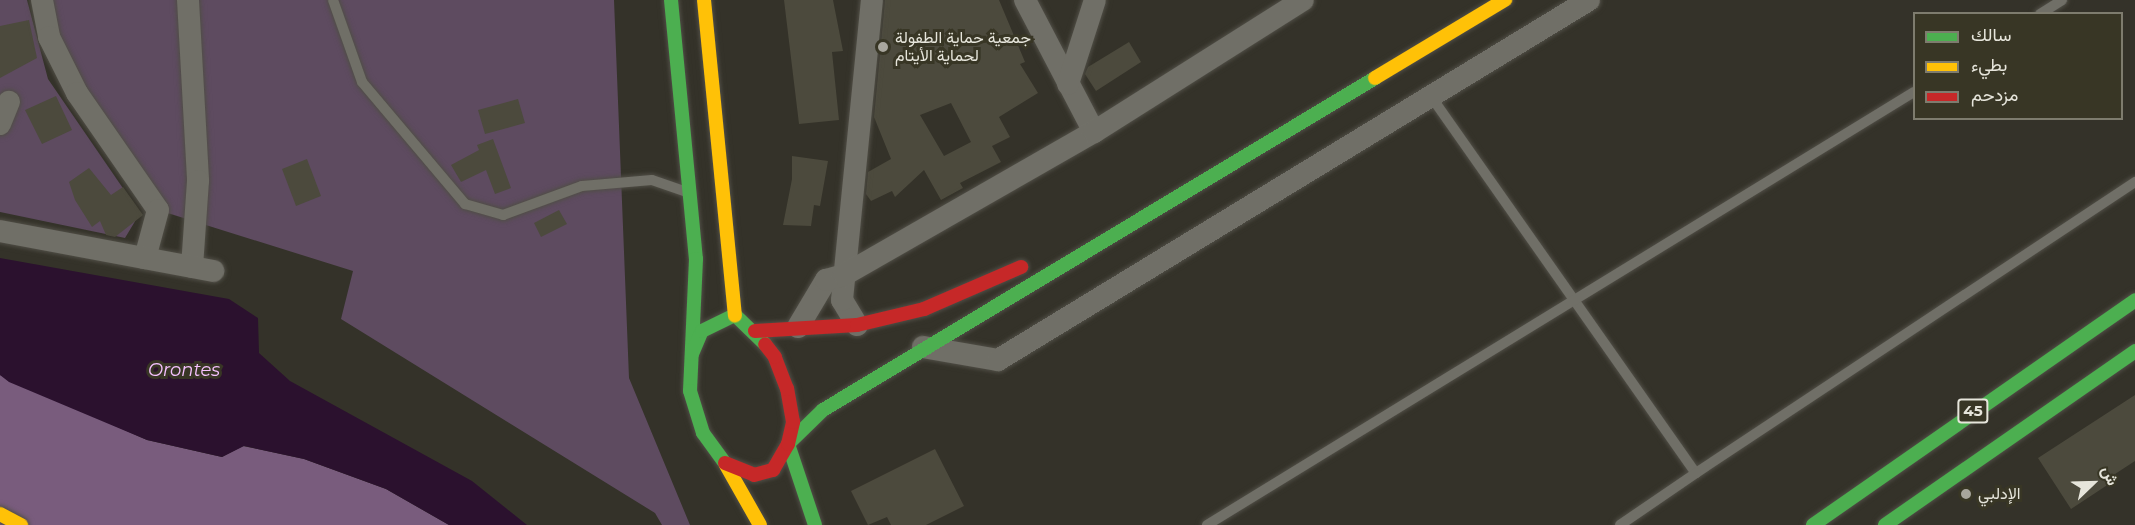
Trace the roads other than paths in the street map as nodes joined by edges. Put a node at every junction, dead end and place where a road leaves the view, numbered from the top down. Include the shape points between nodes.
1 (42, 0) edge
2 (188, 0) edge
3 (333, 0) edge
4 (671, 0) edge
5 (704, 0) edge
6 (872, 0) edge
7 (1025, 0) edge
8 (1095, 0) edge
9 (1303, 0) edge
10 (1505, 0) edge
11 (1589, 0) edge
12 (2062, 0) edge
13 (2043, 12) edge
14 (1068, 84) junction
15 (1913, 93) edge
16 (1430, 95) junction
17 (9, 102) dead end
18 (0, 124) edge
19 (1094, 132) junction
20 (2135, 182) edge
21 (690, 194) junction
22 (0, 231) edge
23 (145, 258) junction
24 (1031, 262) dead end
25 (844, 275) junction
26 (2135, 300) edge
27 (1576, 302) junction
28 (735, 315) junction
29 (857, 325) junction
30 (798, 327) junction
31 (755, 332) junction
32 (923, 347) junction
33 (2135, 351) edge
34 (692, 354) junction
35 (788, 444) junction
36 (726, 465) junction
37 (1696, 473) junction
38 (0, 514) edge
39 (21, 525) edge
40 (760, 525) edge
41 (815, 525) edge
42 (1208, 525) edge
43 (1620, 525) edge
44 (1814, 525) edge
45 (1885, 525) edge

1 - 23 street via 50,36 77,93 158,210
2 - 23 street via 202,269
3 - 21 lane via 362,82 465,204 503,215 582,186 652,180
4 - 21 main road
5 - 28 main road
6 - 25 street via 863,122
7 - 14 street
8 - 14 street
9 - 19 street
10 - 32 main road
11 - 16 street
12 - 13 lane
14 - 19 street
15 - 27 lane
16 - 27 lane
16 - 32 street via 998,360
17 - 18 street
19 - 25 street
20 - 37 lane
21 - 34 main road via 696,259
22 - 23 street
24 - 29 main road via 982,287 924,309
25 - 29 street via 842,300
25 - 30 street via 826,280
26 - 44 main road, 45
27 - 37 lane
27 - 42 lane
28 - 31 main road
28 - 34 main road via 702,331
29 - 30 main road
30 - 31 main road
31 - 35 main road via 775,357 787,389 793,422
32 - 35 main road via 824,410
33 - 45 main road, 45
34 - 36 main road via 690,391 703,433
35 - 36 main road via 773,470 754,475
35 - 41 main road
36 - 40 main road
37 - 43 lane
38 - 39 main road

